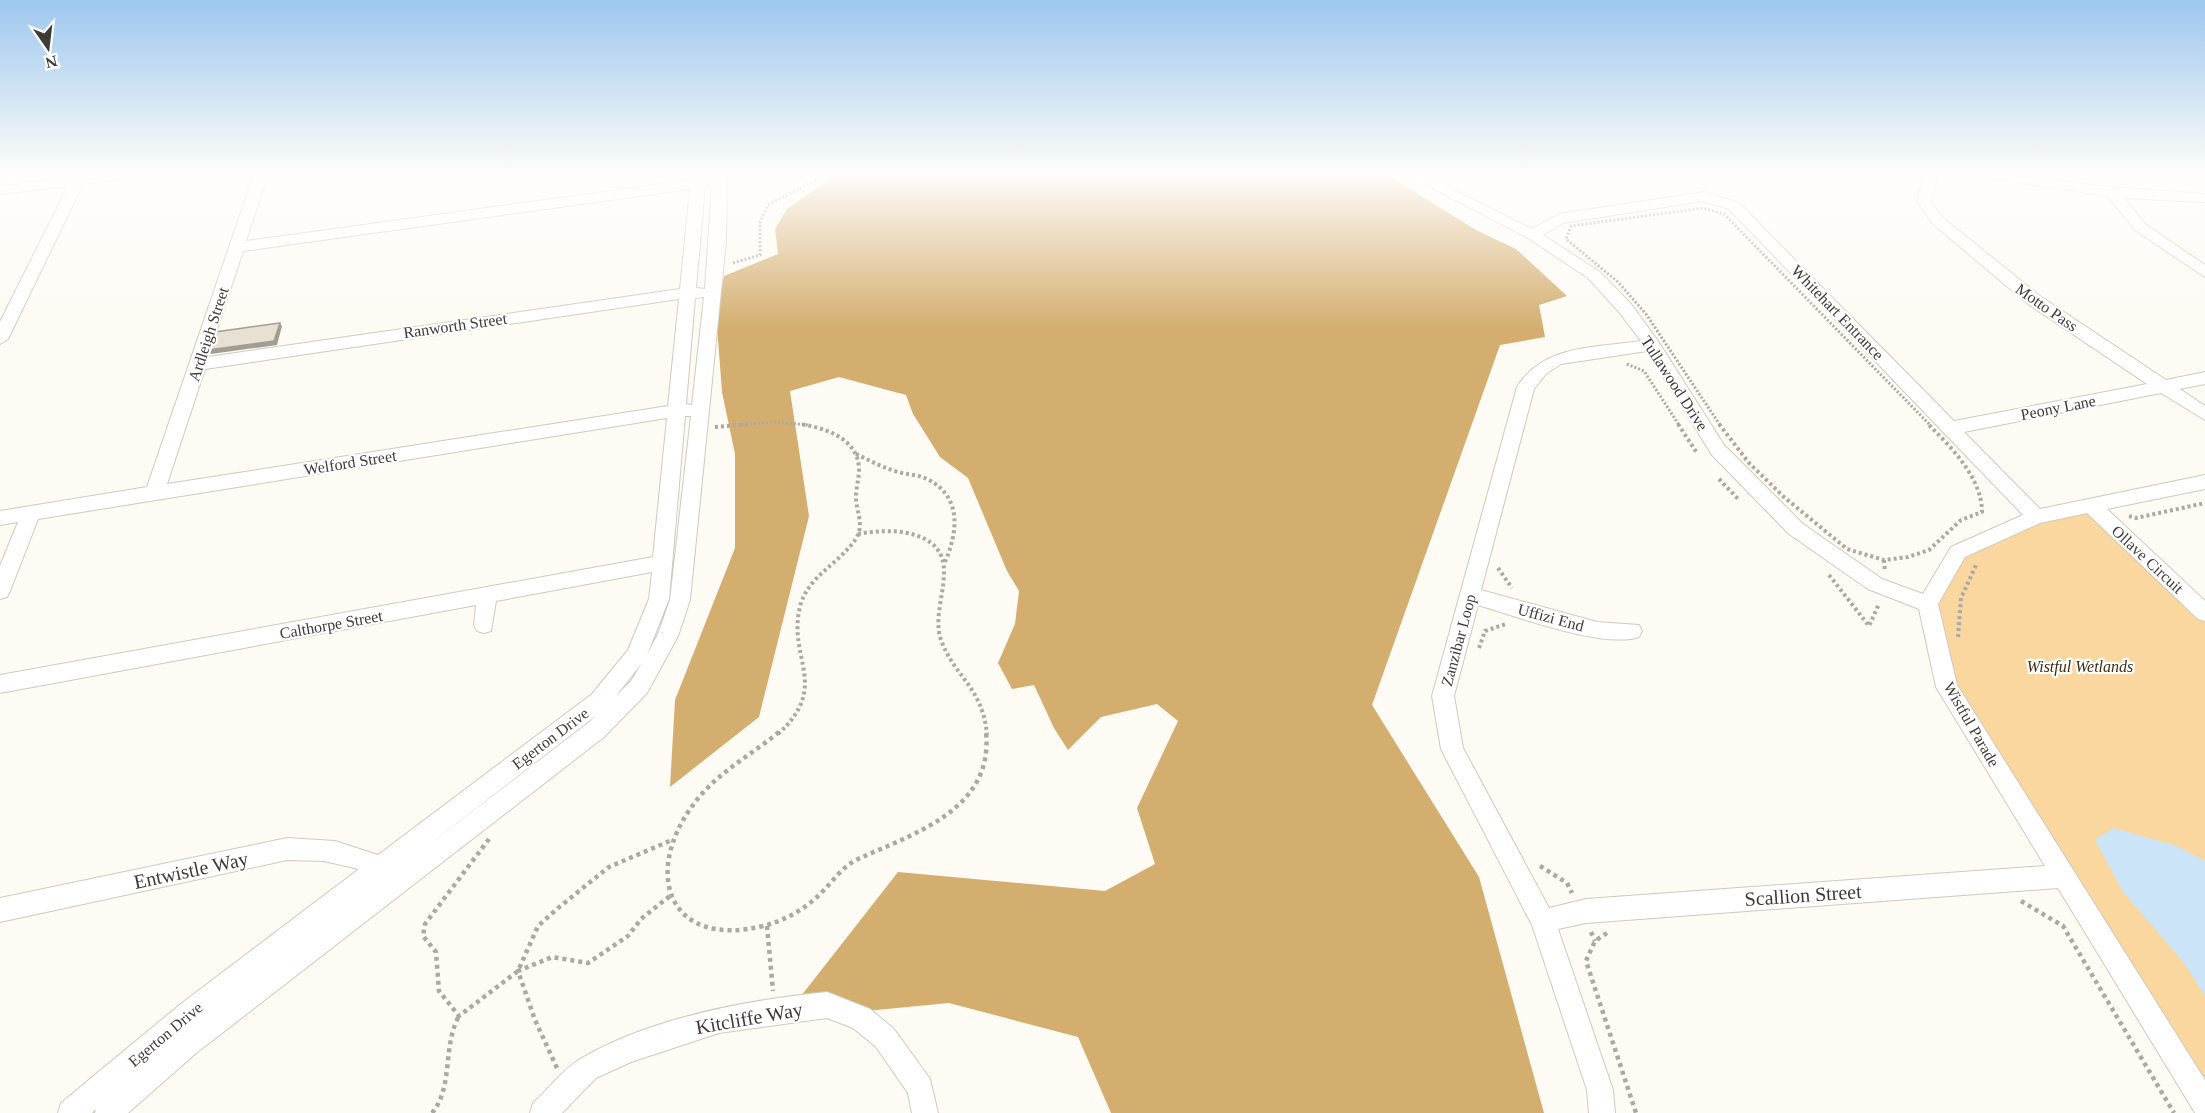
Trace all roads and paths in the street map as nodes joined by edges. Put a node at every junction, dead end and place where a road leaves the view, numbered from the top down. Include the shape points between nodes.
1 (55, 226) edge
2 (244, 226) edge
3 (381, 226) edge
4 (701, 226) edge
5 (716, 226) edge
6 (760, 226) edge
7 (1515, 226) edge
8 (1548, 226) edge
9 (1571, 226) edge
10 (1736, 226) edge
11 (1753, 226) edge
12 (1944, 226) edge
13 (2139, 226) edge
14 (1533, 235) junction
15 (237, 247) junction
16 (729, 263) dead end
17 (2205, 272) edge
18 (713, 292) junction
19 (689, 293) junction
20 (0, 339) edge
21 (1652, 345) junction
22 (1611, 351) junction
23 (198, 364) junction
24 (2205, 378) edge
25 (2165, 386) junction
26 (677, 411) junction
27 (2205, 414) edge
28 (699, 419) junction
29 (1951, 428) junction
30 (855, 454) junction
31 (1704, 461) dead end
32 (1718, 478) dead end
33 (2205, 482) edge
34 (154, 495) junction
35 (1741, 501) dead end
36 (2205, 503) edge
37 (30, 513) junction
38 (2099, 513) junction
39 (2036, 517) junction
40 (0, 518) edge
41 (858, 534) junction
42 (1982, 556) dead end
43 (1500, 559) dead end
44 (1884, 560) junction
45 (663, 563) junction
46 (944, 565) junction
47 (1823, 568) dead end
48 (1887, 589) junction
49 (0, 591) edge
50 (487, 595) junction
51 (1471, 595) junction
52 (1928, 604) junction
53 (1513, 607) junction
54 (2205, 613) edge
55 (484, 625) dead end
56 (1632, 631) dead end
57 (1959, 649) dead end
58 (1478, 651) dead end
59 (0, 684) edge
60 (490, 836) dead end
61 (672, 840) junction
62 (1536, 860) dead end
63 (380, 867) junction
64 (2064, 876) junction
65 (670, 896) junction
66 (2011, 902) dead end
67 (0, 910) edge
68 (1582, 912) junction
69 (1543, 921) junction
70 (1615, 932) dead end
71 (1595, 941) junction
72 (518, 971) junction
73 (459, 1016) junction
74 (546, 1042) dead end
75 (2205, 1106) edge
76 (71, 1113) edge
77 (108, 1113) edge
78 (432, 1113) edge
79 (543, 1113) edge
80 (925, 1113) edge
81 (1602, 1113) edge
82 (1636, 1113) edge
83 (2174, 1113) edge

1 - 20 street
2 - 15 street, Ardleigh Street
3 - 15 street
4 - 19 street, Egerton Drive
5 - 18 street, Egerton Drive
6 - 16 path via 760,255
7 - 14 street, Tullawood Drive
8 - 14 street, Whitehart Entrance
9 - 44 path via 1566,239 1618,282 1646,314 1749,463 1847,549
10 - 44 path via 1954,452 1982,497 1982,512 1961,520 1929,550
11 - 29 street, Whitehart Entrance
12 - 25 street, Motto Pass via 2034,300
13 - 17 street
14 - 21 street, Tullawood Drive via 1594,275
15 - 23 street, Ardleigh Street
18 - 19 street, Ranworth Street
18 - 28 street, Egerton Drive
19 - 23 street, Ranworth Street
19 - 26 street, Egerton Drive
21 - 22 street, Zanzibar Loop
21 - 48 street, Tullawood Drive via 1718,450 1796,529 1875,585
22 - 31 path via 1618,361 1644,371
22 - 51 street, Zanzibar Loop via 1557,359 1540,370 1526,387
23 - 34 street, Ardleigh Street
24 - 25 street, Peony Lane
25 - 27 street, Motto Pass
25 - 29 street, Peony Lane
26 - 28 street, Welford Street
26 - 34 street, Welford Street
26 - 45 street, Egerton Drive
28 - 30 path via 823,426 847,441
28 - 77 street, Egerton Drive via 680,600 668,636 639,687 596,730 186,1045
29 - 39 street, Whitehart Entrance
30 - 41 path via 860,476 856,495 861,525
30 - 46 path via 897,472 928,479 944,492 956,511 957,529
32 - 35 path
33 - 38 street
34 - 37 street, Welford Street
36 - 38 path via 2136,518
37 - 40 street, Welford Street
37 - 49 street
38 - 39 street
38 - 54 street, Ollave Circuit
39 - 52 street via 1958,552
41 - 46 path via 884,530 929,541 940,550
41 - 61 path via 803,595 798,610 806,694 795,714 761,747 716,778
42 - 57 path via 1965,580 1960,602
43 - 53 path via 1497,570 1515,593
44 - 48 path
45 - 50 street, Calthorpe Street
45 - 63 street, Egerton Drive via 659,599 636,655 600,700
46 - 65 path via 937,603 941,642 974,689 987,745 984,766 967,796 944,821 849,864 813,900 773,924 747,930 694,925
47 - 48 path via 1869,626
48 - 52 street, Tullawood Drive
50 - 55 street
50 - 59 street, Calthorpe Street
51 - 53 street, Uffizi End
51 - 69 street, Zanzibar Loop via 1443,696 1452,749
52 - 64 street, Wistful Parade via 1947,687
53 - 56 street, Uffizi End via 1597,630
53 - 58 path via 1510,622 1485,631
60 - 73 path via 425,924 423,936 436,952 439,991
61 - 65 path via 667,862
61 - 72 path via 609,867 558,908 538,926
62 - 68 path via 1542,870 1568,883
63 - 67 street, Entwistle Way via 352,854 287,849
63 - 76 street, Egerton Drive via 191,1012
64 - 68 street, Scallion Street
64 - 75 street, Wistful Parade
65 - 72 path via 641,919 628,936 588,963 561,955 546,957
66 - 83 path via 2023,901 2063,926
68 - 69 street, Scallion Street
68 - 71 path
69 - 81 street, Zanzibar Loop via 1600,1090
70 - 71 path via 1603,933
71 - 82 path via 1586,961
72 - 73 path
72 - 74 path
73 - 78 path via 449,1037 441,1094
79 - 80 street, Kitcliffe Way via 586,1069 627,1050 719,1020 827,1005 861,1018 885,1038 921,1088

